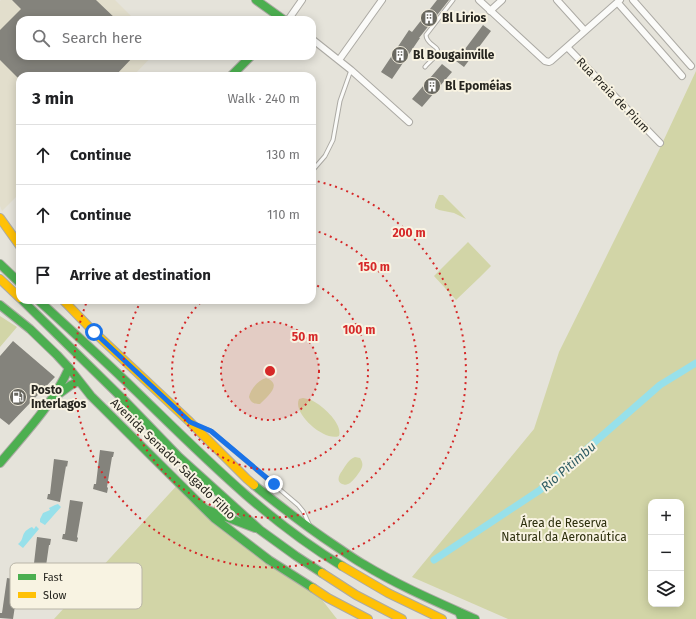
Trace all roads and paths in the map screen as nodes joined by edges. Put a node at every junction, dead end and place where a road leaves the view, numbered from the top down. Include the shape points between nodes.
1 (256, 0) edge
2 (302, 0) edge
3 (382, 0) edge
4 (453, 0) edge
5 (479, 0) edge
6 (502, 0) edge
7 (557, 0) edge
8 (633, 0) edge
9 (619, 1) edge
10 (490, 11) junction
11 (278, 16) edge
12 (291, 16) edge
13 (585, 31) junction
14 (316, 43) edge
15 (567, 47) junction
16 (247, 60) edge
17 (339, 60) junction
18 (692, 66) dead end
19 (425, 67) dead end
20 (351, 70) junction
21 (235, 72) edge
22 (682, 76) dead end
23 (409, 122) dead end
24 (660, 143) dead end
25 (316, 167) edge
26 (1, 220) edge
27 (16, 241) edge
28 (0, 264) edge
29 (0, 279) edge
30 (16, 279) edge
31 (16, 294) edge
32 (26, 304) edge
33 (42, 304) edge
34 (67, 304) edge
35 (0, 305) edge
36 (69, 368) junction
37 (79, 381) junction
38 (52, 399) junction
39 (190, 422) junction
40 (0, 462) edge
41 (205, 509) junction
42 (260, 530) junction
43 (311, 530) junction
44 (461, 615) edge
45 (368, 619) edge
46 (402, 619) edge
47 (442, 619) edge
48 (475, 619) edge

1 - 11 main road
2 - 12 street
3 - 17 street
4 - 19 lane via 426,35 427,41 438,51
5 - 10 street
6 - 10 street
7 - 13 street
8 - 18 street
9 - 13 street
9 - 22 street
10 - 15 street via 545,61 551,61
13 - 15 street
14 - 17 street
15 - 24 street, Rua Praia de Pium
16 - 21 main road
17 - 20 street
20 - 23 street
20 - 25 lane via 340,101 333,140 326,156
26 - 27 main road
28 - 30 main road
29 - 31 main road, Avenida Senador Salgado Filho
32 - 42 main road, Avenida Senador Salgado Filho via 179,457
33 - 47 main road, Avenida Senador Salgado Filho via 240,491 288,530 357,576
34 - 39 main road
35 - 36 main road, Avenida Senador Salgado Filho via 30,328
36 - 37 main road, Avenida Senador Salgado Filho
36 - 38 main road
37 - 38 main road
37 - 41 main road, Avenida Senador Salgado Filho
38 - 40 main road
39 - 43 main road via 257,488
39 - 43 lane via 211,431 298,505
41 - 42 main road
41 - 45 main road, Avenida Senador Salgado Filho via 269,560 328,598
42 - 46 main road, Avenida Senador Salgado Filho via 356,595
43 - 44 main road via 381,575
44 - 48 main road

